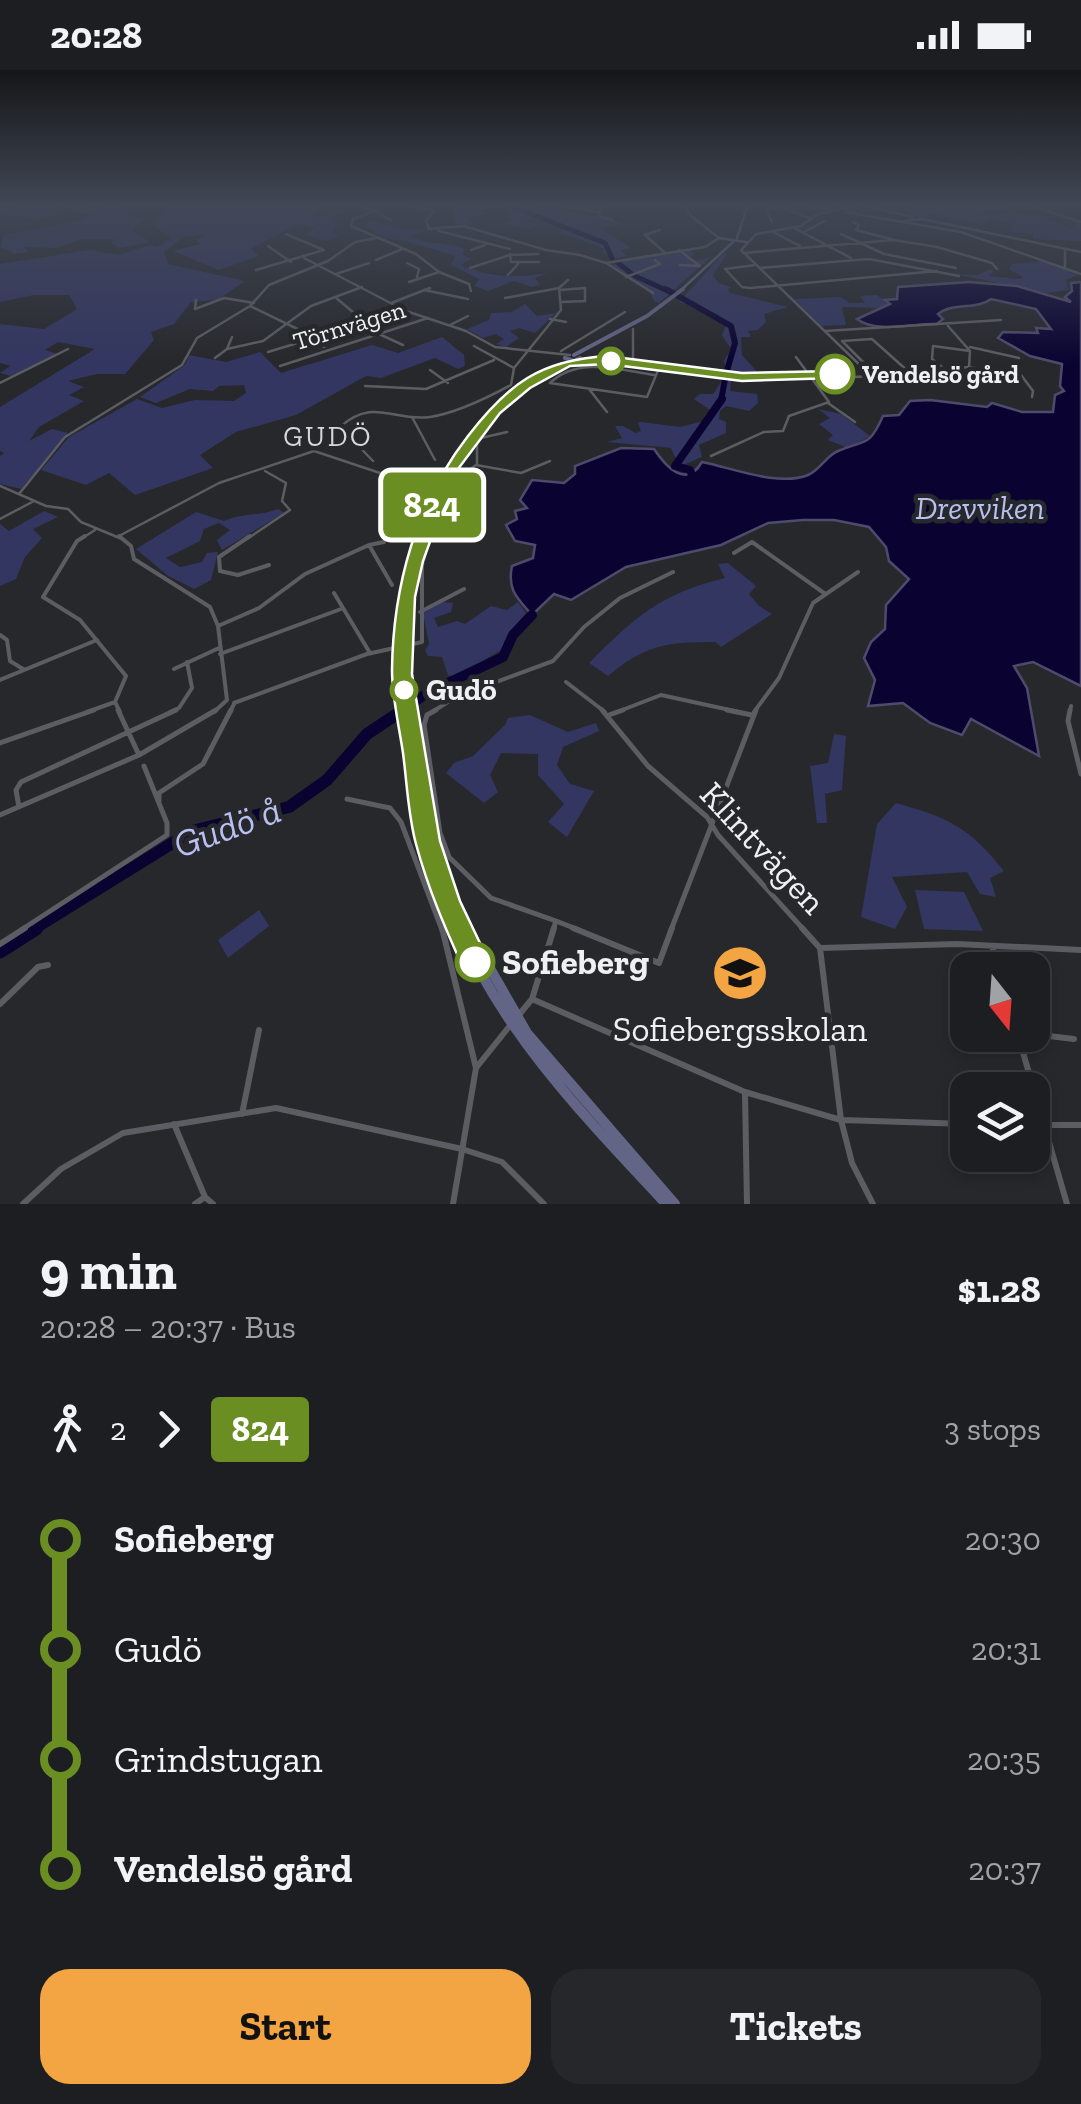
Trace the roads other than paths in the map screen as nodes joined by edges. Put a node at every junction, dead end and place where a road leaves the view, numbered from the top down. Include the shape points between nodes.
1 (284, 257) edge
2 (329, 257) edge
3 (383, 257) edge
4 (421, 257) edge
5 (504, 257) edge
6 (510, 257) edge
7 (581, 257) edge
8 (638, 257) edge
9 (688, 257) edge
10 (716, 257) edge
11 (747, 257) edge
12 (850, 257) edge
13 (899, 257) edge
14 (965, 257) edge
15 (1034, 257) edge
16 (1065, 257) edge
17 (304, 258) joint
18 (376, 260) dead end
19 (655, 260) dead end
20 (854, 260) junction
21 (291, 262) junction
22 (368, 262) dead end
23 (540, 262) dead end
24 (407, 263) dead end
25 (606, 263) junction
26 (317, 264) junction
27 (518, 264) junction
28 (680, 265) dead end
29 (757, 266) junction
30 (1064, 267) junction
31 (470, 268) dead end
32 (956, 268) dead end
33 (997, 268) dead end
34 (256, 270) dead end
35 (937, 271) junction
36 (439, 272) junction
37 (336, 274) junction
38 (1081, 274) edge
39 (508, 275) dead end
40 (959, 276) dead end
41 (626, 277) junction
42 (417, 278) junction
43 (455, 279) junction
44 (568, 280) dead end
45 (409, 282) dead end
46 (447, 282) dead end
47 (777, 286) junction
48 (362, 287) junction
49 (430, 288) dead end
50 (560, 289) junction
51 (424, 290) junction
52 (472, 291) dead end
53 (653, 293) dead end
54 (335, 297) junction
55 (505, 298) dead end
56 (468, 299) dead end
57 (196, 300) dead end
58 (561, 302) junction
59 (390, 303) junction
60 (252, 304) junction
61 (626, 312) dead end
62 (468, 316) dead end
63 (428, 318) junction
64 (550, 319) junction
65 (1001, 320) dead end
66 (566, 322) dead end
67 (362, 323) junction
68 (286, 324) junction
69 (450, 325) junction
70 (948, 326) junction
71 (633, 329) dead end
72 (825, 331) junction
73 (379, 334) junction
74 (312, 336) junction
75 (232, 337) dead end
76 (403, 345) dead end
77 (474, 346) dead end
78 (68, 349) dead end
79 (227, 349) junction
80 (326, 349) junction
81 (969, 349) junction
82 (268, 352) dead end
83 (527, 352) junction
84 (558, 352) junction
85 (796, 357) dead end
86 (215, 358) dead end
87 (572, 358) junction
88 (1019, 358) dead end
89 (494, 360) junction
90 (633, 364) junction
91 (280, 366) dead end
92 (970, 367) junction
93 (514, 368) junction
94 (659, 368) junction
95 (942, 368) junction
96 (430, 370) dead end
97 (868, 370) junction
98 (912, 374) junction
99 (654, 375) junction
100 (812, 375) junction
101 (448, 382) junction
102 (544, 382) dead end
103 (0, 383) edge
104 (550, 384) junction
105 (365, 386) dead end
106 (589, 389) junction
107 (1032, 397) dead end
108 (828, 404) junction
109 (606, 412) dead end
110 (412, 417) junction
111 (856, 422) dead end
112 (507, 432) dead end
113 (711, 456) dead end
114 (373, 460) dead end
115 (434, 460) dead end
116 (550, 461) dead end
117 (476, 465) junction
118 (262, 470) junction
119 (413, 484) dead end
120 (0, 487) edge
121 (19, 494) junction
122 (34, 501) junction
123 (0, 519) edge
124 (432, 524) junction
125 (470, 526) dead end
126 (96, 529) junction
127 (119, 536) junction
128 (384, 542) dead end
129 (369, 545) junction
130 (734, 553) dead end
131 (269, 565) dead end
132 (672, 572) dead end
133 (858, 572) dead end
134 (392, 585) dead end
135 (464, 589) dead end
136 (334, 593) dead end
137 (825, 595) junction
138 (341, 608) junction
139 (420, 612) junction
140 (218, 626) junction
141 (0, 635) edge
142 (97, 640) junction
143 (406, 647) junction
144 (219, 651) junction
145 (370, 653) junction
146 (187, 662) junction
147 (542, 665) joint
148 (24, 670) junction
149 (174, 670) dead end
150 (0, 680) edge
151 (566, 682) dead end
152 (116, 702) junction
153 (231, 702) junction
154 (1071, 706) dead end
155 (219, 710) junction
156 (228, 712) junction
157 (609, 716) junction
158 (752, 716) junction
159 (129, 732) junction
160 (0, 743) edge
161 (139, 755) junction
162 (144, 766) dead end
163 (1081, 774) edge
164 (347, 799) dead end
165 (159, 806) junction
166 (19, 807) junction
167 (0, 815) edge
168 (712, 825) junction
169 (556, 921) junction
170 (0, 944) edge
171 (992, 946) junction
172 (820, 948) junction
173 (1081, 950) edge
174 (994, 952) edge
175 (48, 964) dead end
176 (532, 999) junction
177 (0, 1004) edge
178 (514, 1021) junction
179 (259, 1030) dead end
180 (1050, 1036) edge
181 (1074, 1039) dead end
182 (476, 1068) junction
183 (745, 1092) junction
184 (242, 1114) junction
185 (841, 1120) junction
186 (950, 1123) edge
187 (174, 1124) junction
188 (1050, 1126) edge
189 (1081, 1126) edge
190 (1050, 1147) edge
191 (462, 1148) junction
192 (206, 1196) junction
193 (24, 1204) edge
194 (195, 1204) edge
195 (214, 1204) edge
196 (453, 1204) edge
197 (544, 1204) edge
198 (666, 1204) edge
199 (675, 1204) edge
200 (747, 1204) edge
201 (873, 1204) edge
202 (1066, 1204) edge

1 - 21 street
2 - 26 street
3 - 18 street
4 - 36 street
5 - 31 street
6 - 27 street
7 - 25 street
8 - 25 street
9 - 28 street via 700,266
10 - 87 main road via 673,298
11 - 29 street
12 - 20 street
13 - 32 street
14 - 33 street
15 - 30 street
16 - 30 street
17 - 21 street
17 - 26 street
19 - 41 street via 660,264 652,270
20 - 29 street
20 - 35 street
21 - 34 street
22 - 37 street
23 - 27 street
24 - 42 street via 418,269
25 - 41 street
26 - 37 street
26 - 60 street via 270,285
27 - 39 street
29 - 47 street
29 - 47 street via 725,268 742,287
30 - 38 street
35 - 40 street
35 - 47 street
36 - 42 street
36 - 43 street
37 - 48 street
41 - 53 street
42 - 45 street
43 - 46 street
43 - 52 street
44 - 50 street
47 - 72 street
48 - 54 street
48 - 59 street
49 - 51 street
50 - 55 street
50 - 58 street
50 - 58 street via 585,288 584,300
51 - 56 street
51 - 59 street
54 - 67 street
54 - 68 street
57 - 60 street via 194,310 224,298
58 - 64 street
59 - 63 street
60 - 68 street
60 - 121 street via 197,338 182,365 66,437
61 - 84 street
62 - 69 street
63 - 69 street
63 - 73 street, Törnvägen
64 - 66 street
64 - 83 street
65 - 70 street
67 - 73 street
67 - 74 street
68 - 74 street
68 - 79 street via 260,342
69 - 83 street via 495,347
70 - 72 street
70 - 81 street
71 - 90 street
72 - 97 street
73 - 76 street
73 - 80 street, Törnvägen
74 - 80 street
74 - 82 street
75 - 79 street
77 - 89 street
78 - 103 street
79 - 86 street
80 - 91 street, Törnvägen
81 - 88 street
81 - 92 street
81 - 95 street via 933,346 932,359
83 - 84 street
83 - 93 street
84 - 87 street
85 - 100 street
87 - 90 street
87 - 143 main road via 495,410 463,448 435,498 414,561
89 - 93 street
89 - 101 street
90 - 94 street
92 - 95 street
92 - 107 street via 1021,375
93 - 110 street via 503,390 441,415
94 - 99 street
94 - 100 street via 742,377
95 - 98 street
96 - 101 street
97 - 98 street
97 - 98 street via 842,343 872,340
97 - 100 street
99 - 104 street via 583,368 556,375
99 - 106 street via 647,397
100 - 108 street
101 - 105 street via 426,389
102 - 104 street
104 - 106 street
106 - 109 street
108 - 111 street
108 - 113 street via 790,416 783,431 764,432
110 - 114 street via 358,411 343,423
110 - 115 street
112 - 117 street via 480,438
116 - 117 street via 522,473
117 - 124 street via 448,485
118 - 119 street via 314,451
118 - 127 street via 219,483
118 - 131 street via 286,483 282,501 290,510 219,557 220,570 238,575
120 - 121 street
121 - 122 street
122 - 123 street
122 - 126 street via 68,509
124 - 125 street
124 - 139 street
126 - 127 street
126 - 142 street via 76,542 43,597
127 - 140 street via 134,560 210,607
128 - 129 street
129 - 134 street
129 - 140 street
130 - 137 street via 752,542
132 - 147 street via 620,598
133 - 137 street
135 - 139 street
136 - 138 street
137 - 158 street via 804,616 779,678
138 - 144 street
138 - 145 street via 357,623
139 - 143 street via 425,635
140 - 144 street
141 - 148 street via 10,661
142 - 148 street
142 - 152 street via 106,660 126,676
143 - 145 street
143 - 178 main road via 427,841 475,962
144 - 146 street
144 - 153 street
145 - 153 street
146 - 149 street
146 - 159 street via 188,699
147 - 169 street via 456,697 424,725 449,857 491,898
148 - 150 street
151 - 157 street, Klintvägen
152 - 159 street
152 - 160 street
153 - 155 street
153 - 156 street
154 - 163 street via 1068,720
155 - 156 street
155 - 161 street
156 - 165 street via 203,764 167,785
157 - 158 street via 661,694
157 - 168 street, Klintvägen via 648,766
158 - 168 street
159 - 161 street
159 - 166 street via 21,782
161 - 166 street
162 - 165 street
164 - 182 street via 390,808 402,822 450,950
165 - 170 street via 167,822 161,841
166 - 167 street
168 - 169 street via 659,963
168 - 172 street, Klintvägen
169 - 176 street
171 - 172 street
171 - 173 street
171 - 174 street
172 - 185 street, Klintvägen
175 - 177 street
176 - 178 street
176 - 183 street
178 - 182 street
178 - 198 main road via 547,1072
178 - 199 main road
179 - 184 street
180 - 181 street
182 - 191 street
183 - 185 street
183 - 200 street
184 - 187 street
184 - 191 street via 276,1108
185 - 186 street
185 - 201 street, Klintvägen
187 - 192 street
187 - 193 street via 123,1132 61,1169
188 - 189 street
190 - 202 street
191 - 196 street
191 - 197 street via 502,1162
192 - 194 street
192 - 195 street

